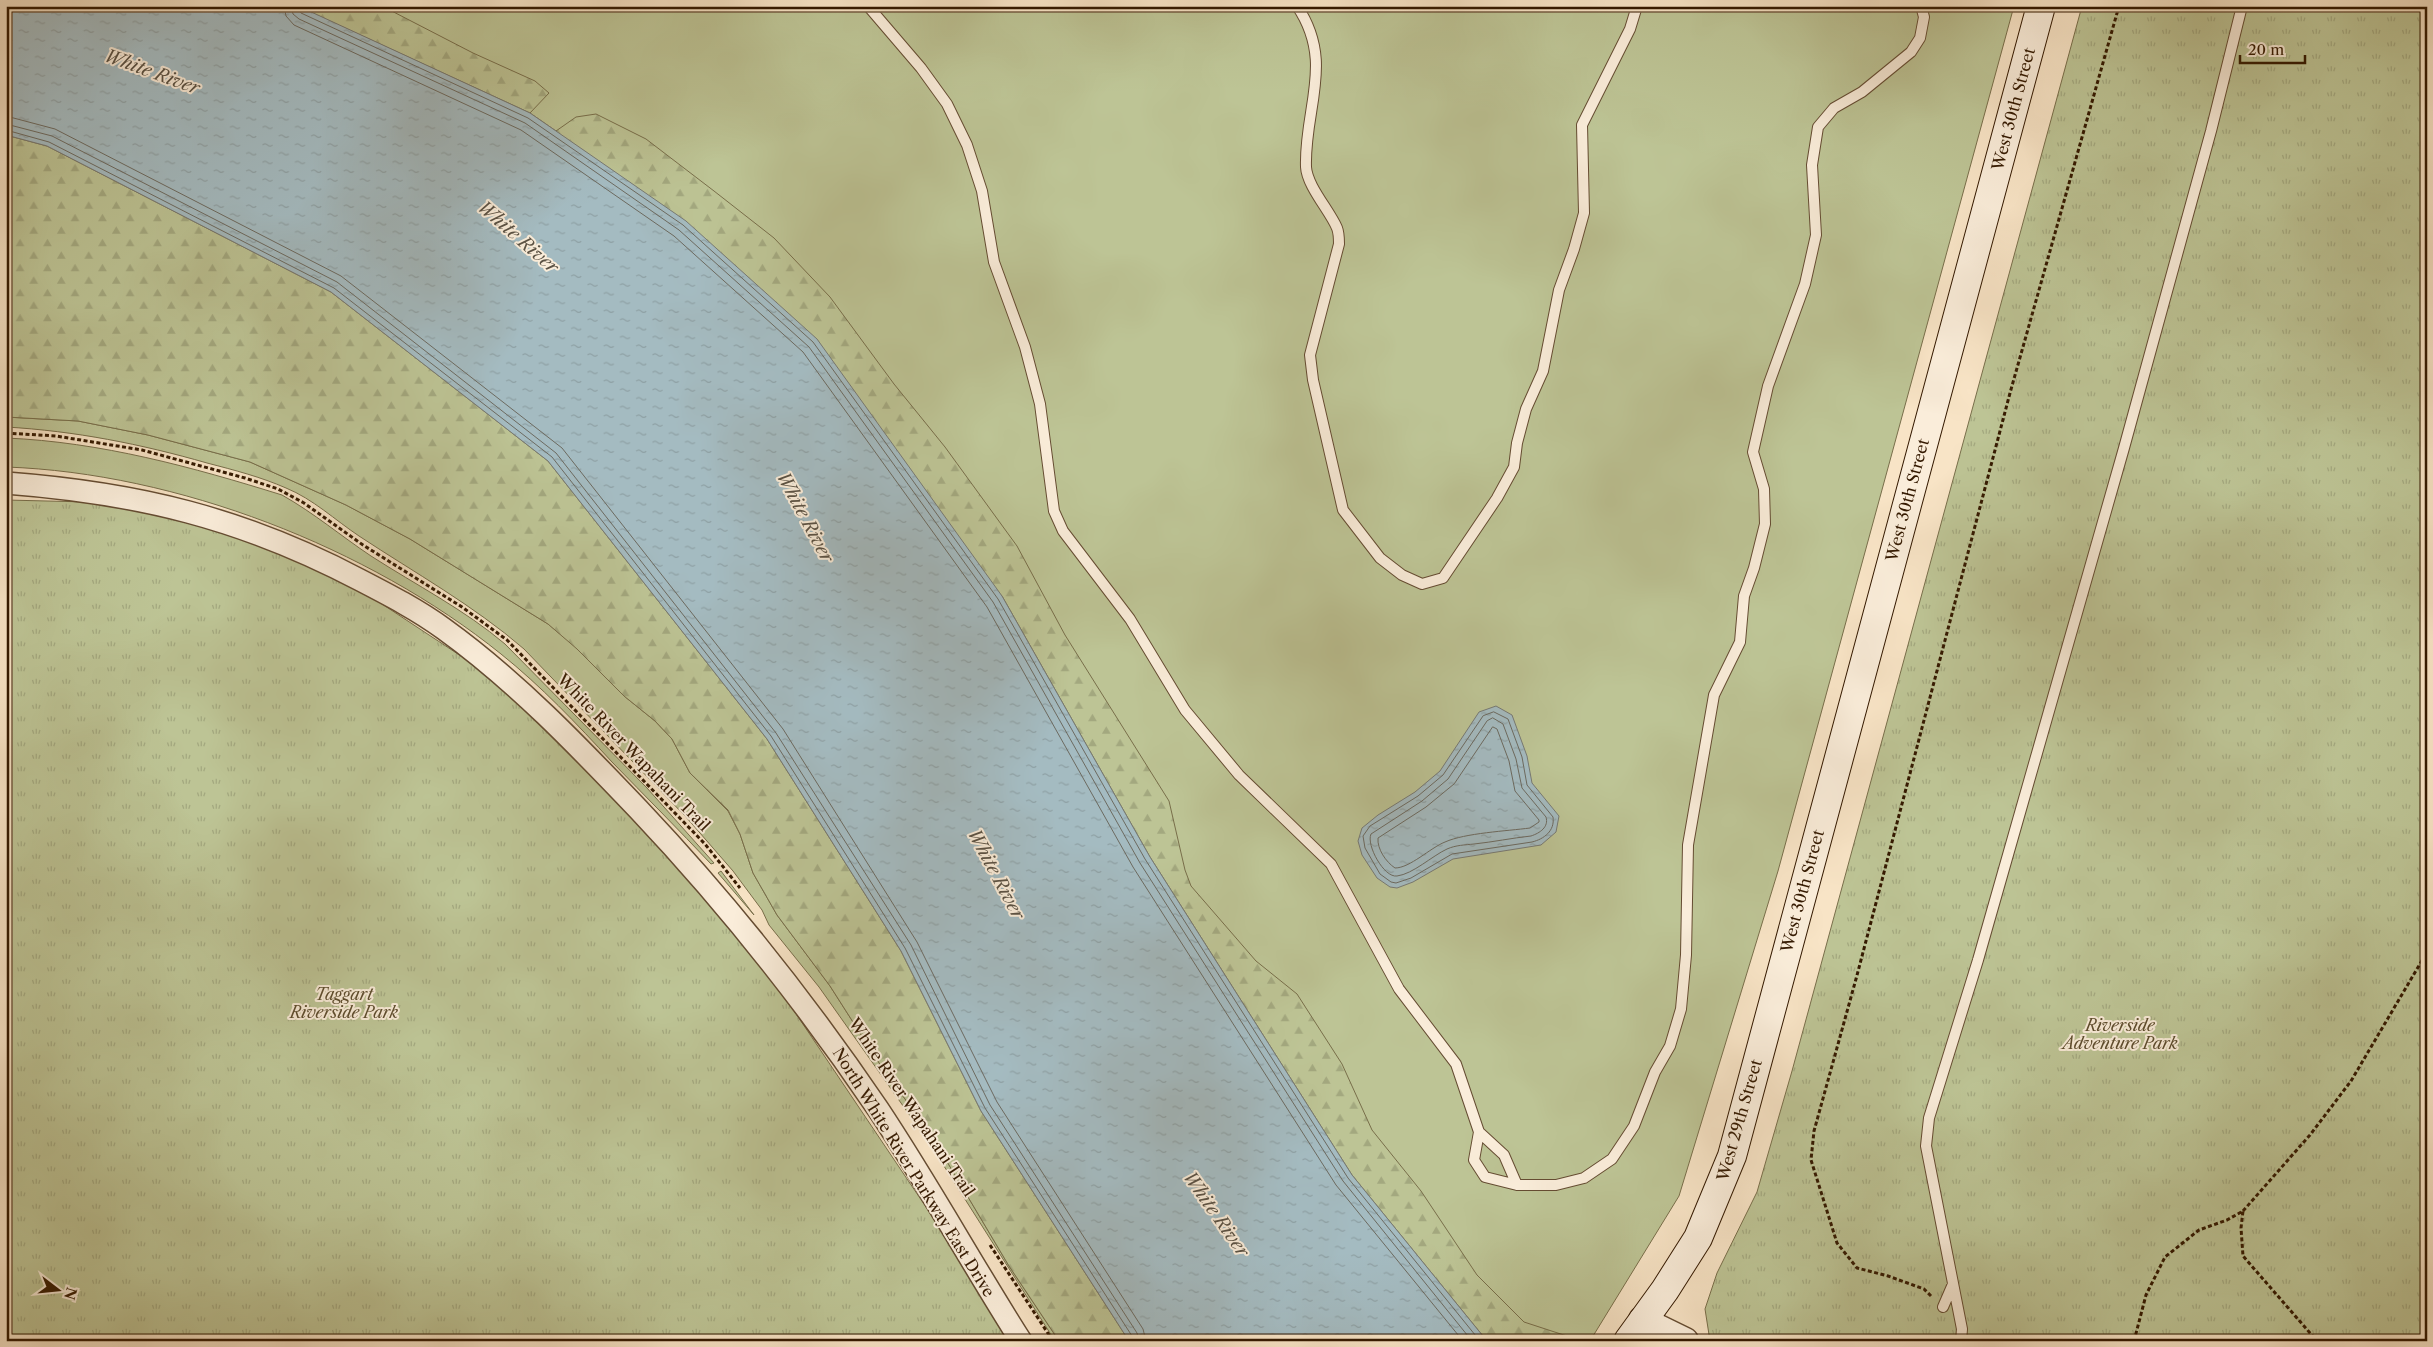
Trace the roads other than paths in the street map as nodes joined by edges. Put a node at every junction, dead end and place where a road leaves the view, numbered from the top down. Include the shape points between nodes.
1 (868, 6) edge
2 (1297, 6) edge
3 (1637, 6) edge
4 (1921, 6) edge
5 (2041, 6) edge
6 (2242, 6) edge
7 (6, 483) edge
8 (1774, 994) joint
9 (1479, 1132) junction
10 (1517, 1185) junction
11 (1953, 1283) junction
12 (1943, 1307) road end
13 (1635, 1330) edge
14 (1021, 1341) edge
15 (1686, 1341) edge
16 (1961, 1341) edge

1 - 9 lane via 921,68 946,104 967,145 982,192 994,262 1025,348 1040,404 1054,511 1063,531 1130,619 1185,710 1239,775 1331,864 1399,989 1456,1064
2 - 3 lane via 1312,34 1317,71 1306,168 1323,207 1337,229 1339,244 1310,355 1331,462 1342,510 1380,558 1402,575 1422,584 1443,578 1514,467 1516,443 1526,409 1543,371 1559,290 1584,213 1582,125 1630,29
4 - 10 lane via 1924,17 1920,38 1911,52 1862,92 1834,108 1818,127 1812,165 1816,235 1805,284 1768,386 1753,452 1764,489 1765,524 1744,596 1740,642 1714,695 1688,845 1689,901 1681,1009 1670,1046 1655,1072 1634,1126 1612,1159 1584,1178 1556,1186
5 - 8 main road, West 30th Street
6 - 11 lane via 2124,448 1930,1118 1926,1146
7 - 14 street, North White River Parkway East Drive via 120,496 198,513 265,535 384,592 444,629 506,680 567,734 677,850 777,970 877,1108
8 - 13 main road, West 29th Street via 1740,1129 1723,1180 1698,1238
9 - 10 lane via 1504,1155
9 - 10 lane via 1474,1160 1485,1177
11 - 12 lane
11 - 16 lane via 1962,1329
13 - 15 street

